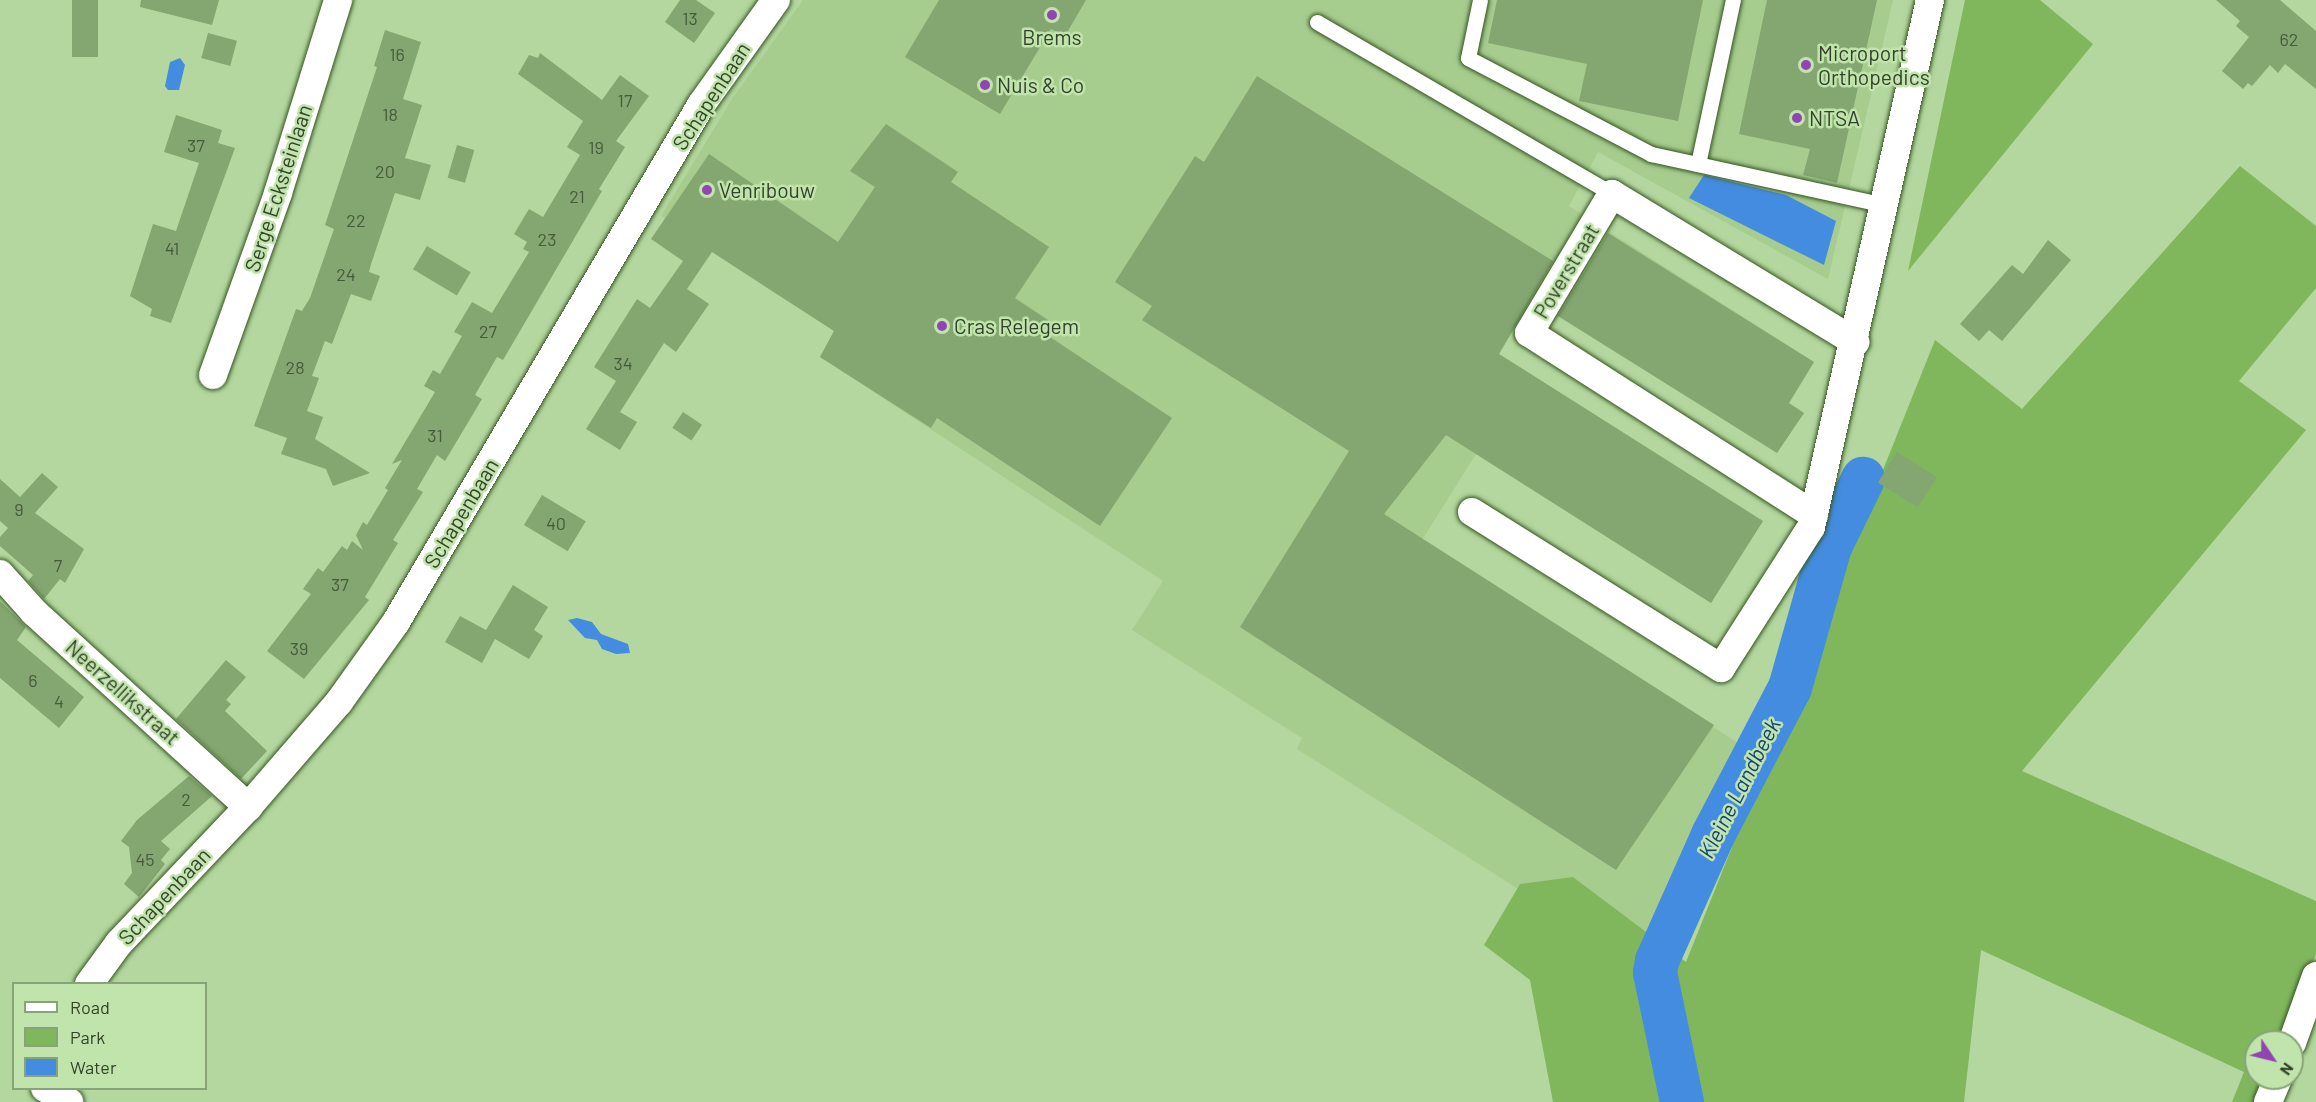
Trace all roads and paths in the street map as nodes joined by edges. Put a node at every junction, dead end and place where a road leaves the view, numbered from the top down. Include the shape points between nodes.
1 (338, 0) edge
2 (776, 0) edge
3 (1480, 0) edge
4 (1733, 0) edge
5 (1930, 0) edge
6 (1317, 22) dead end
7 (1698, 164) junction
8 (1612, 194) junction
9 (1884, 205) junction
10 (1855, 342) junction
11 (213, 375) dead end
12 (1472, 512) dead end
13 (1814, 515) junction
14 (0, 574) edge
15 (248, 807) junction
16 (2316, 976) edge
17 (90, 982) edge
18 (2297, 1030) edge
19 (47, 1090) edge
20 (69, 1102) edge

1 - 11 street, Serge Ecksteinlaan via 278,193
2 - 15 street, Schapenbaan via 701,105 396,622 339,702
3 - 7 lane via 1468,58 1651,154
4 - 7 lane
5 - 9 street
6 - 8 lane
7 - 9 lane
8 - 10 street
8 - 13 street, Poverstraat via 1529,333
9 - 10 street
10 - 13 street
12 - 13 street via 1721,668 1811,527
14 - 15 street, Neerzellikstraat via 34,612
15 - 17 street, Schapenbaan via 119,943
16 - 18 street
19 - 20 street

